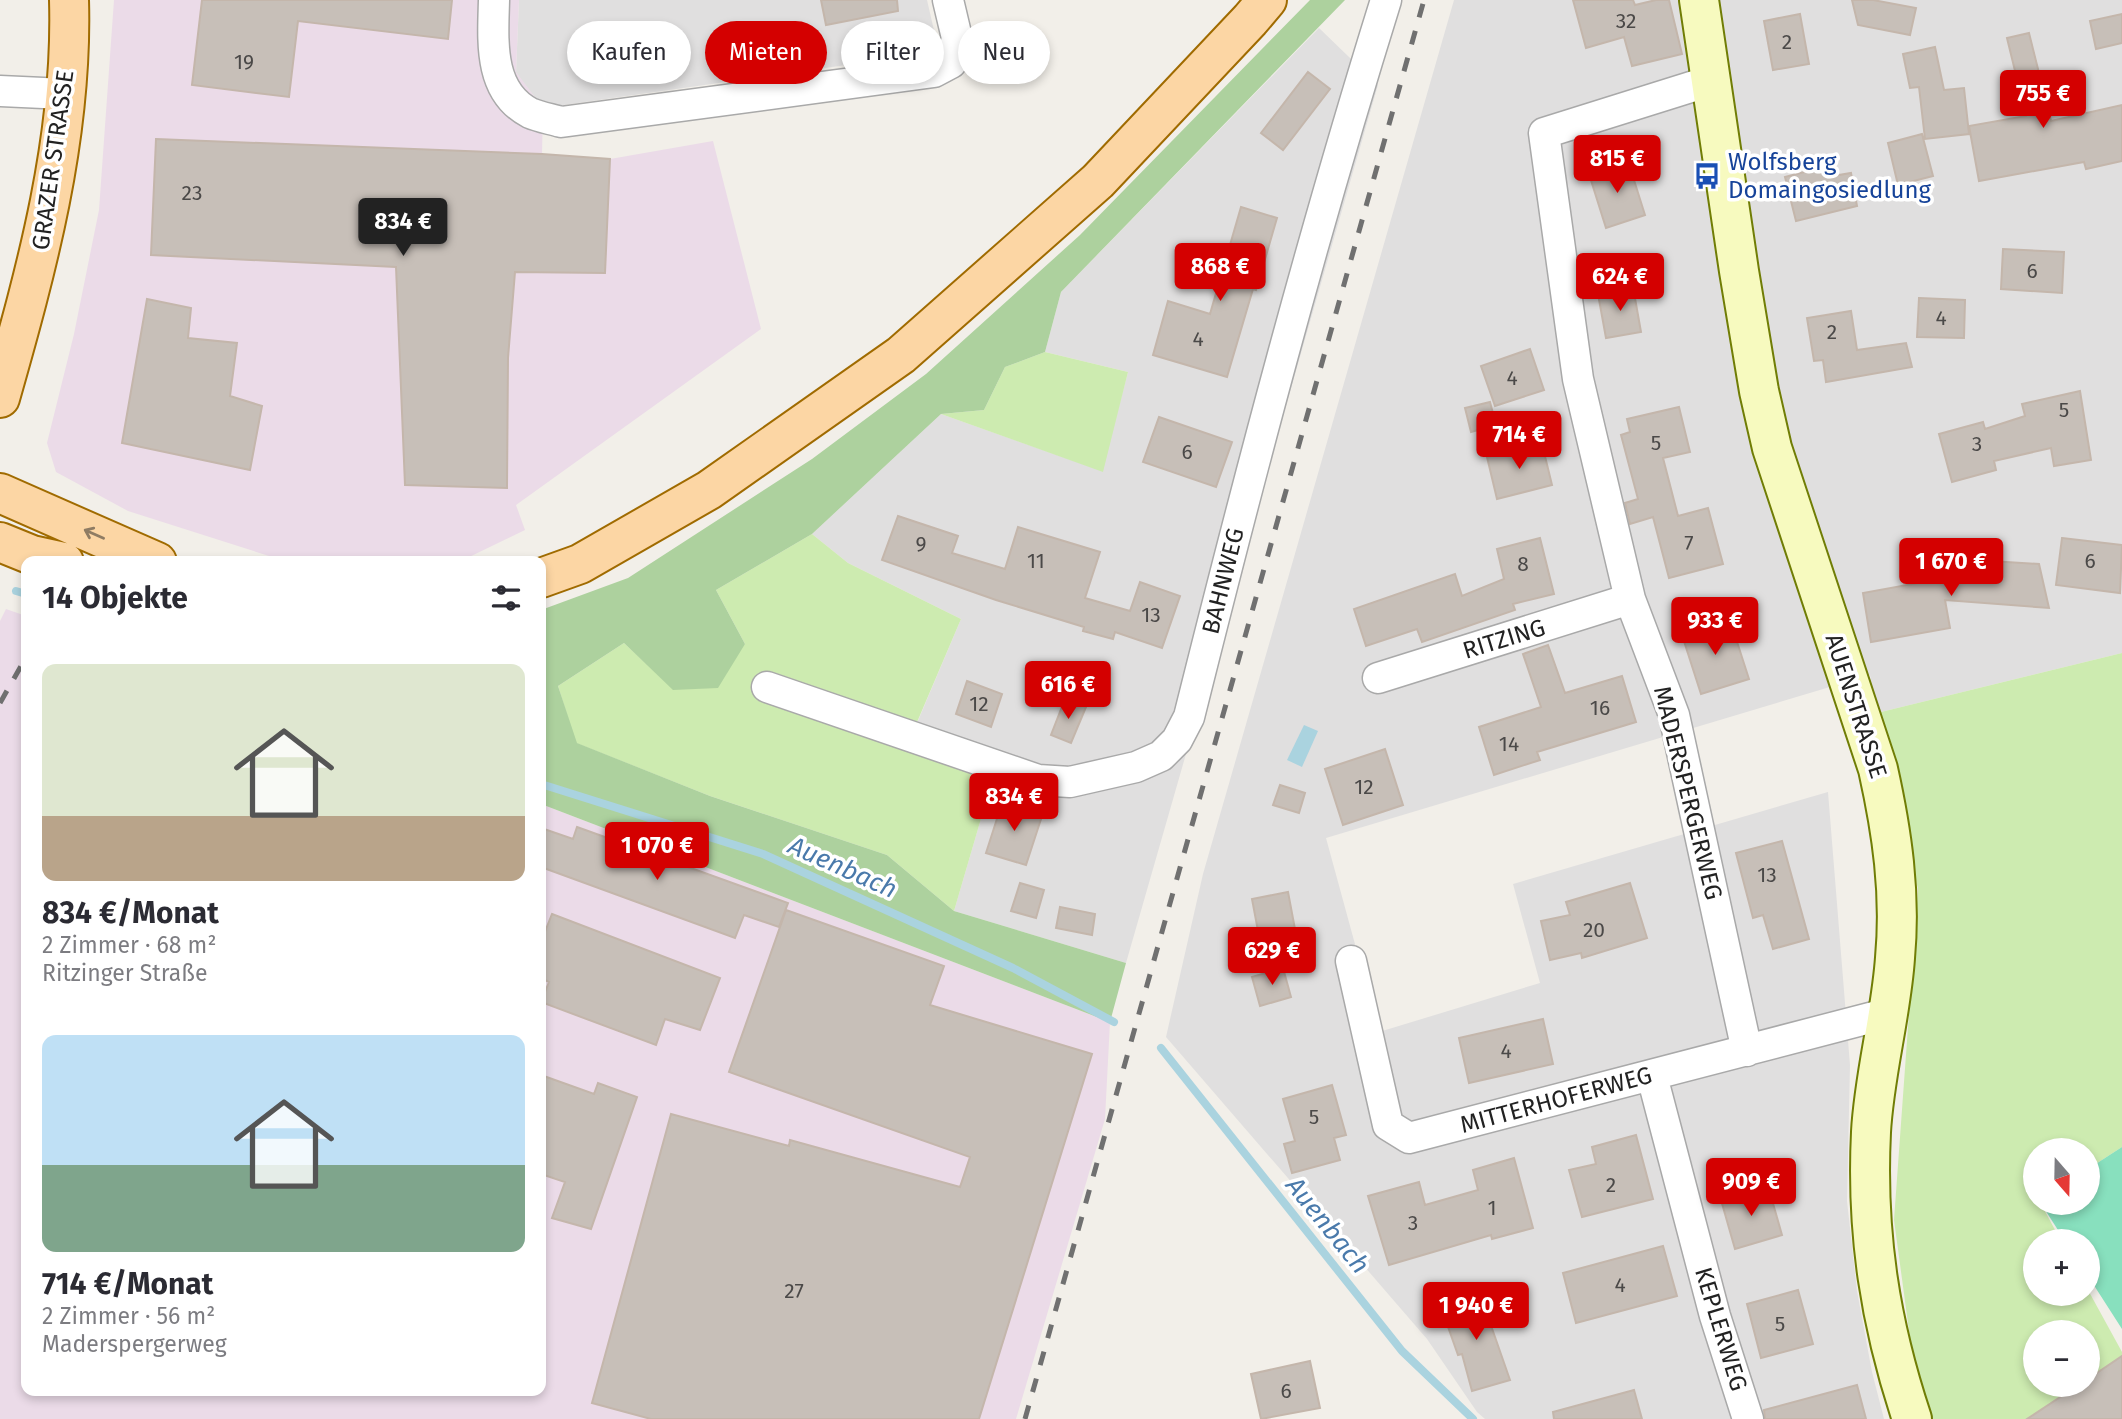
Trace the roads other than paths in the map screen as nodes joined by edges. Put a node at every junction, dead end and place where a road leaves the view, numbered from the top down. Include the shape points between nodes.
1 (69, 0) edge
2 (495, 0) edge
3 (948, 0) edge
4 (1267, 0) edge
5 (1386, 0) edge
6 (1699, 0) edge
7 (1710, 82) junction
8 (0, 91) edge
9 (65, 94) junction
10 (0, 398) edge
11 (0, 492) edge
12 (144, 556) edge
13 (546, 576) edge
14 (1630, 599) junction
15 (1378, 678) dead end
16 (767, 687) dead end
17 (1351, 961) dead end
18 (1889, 1013) junction
19 (1747, 1051) junction
20 (1652, 1076) junction
21 (1748, 1419) edge
22 (1912, 1419) edge

1 - 9 main road, GRAZER STRASSE
2 - 3 street via 492,44 498,77 530,113 561,122 934,72 951,63 957,38
4 - 13 main road via 1098,181 901,355 709,490 580,564
5 - 16 street, BAHNWEG via 1235,533 1189,717 1177,740 1161,756 1136,767 1070,782 1038,780
6 - 7 street, AUENSTRASSE
7 - 14 street, MADERSPERGERWEG via 1544,133 1577,379
7 - 18 street, AUENSTRASSE via 1770,437 1878,769 1890,823 1898,911
8 - 9 street
9 - 10 main road, GRAZER STRASSE via 53,192
12 -> 11 main road
14 - 15 street, RITZING
14 - 19 street, MADERSPERGERWEG via 1674,715
17 - 20 street, MITTERHOFERWEG via 1388,1125 1409,1138
18 - 19 street, MITTERHOFERWEG
18 - 22 street, AUENSTRASSE via 1871,1129 1872,1246 1882,1310
19 - 20 street, MITTERHOFERWEG
20 - 21 street, KEPLERWEG via 1715,1316

